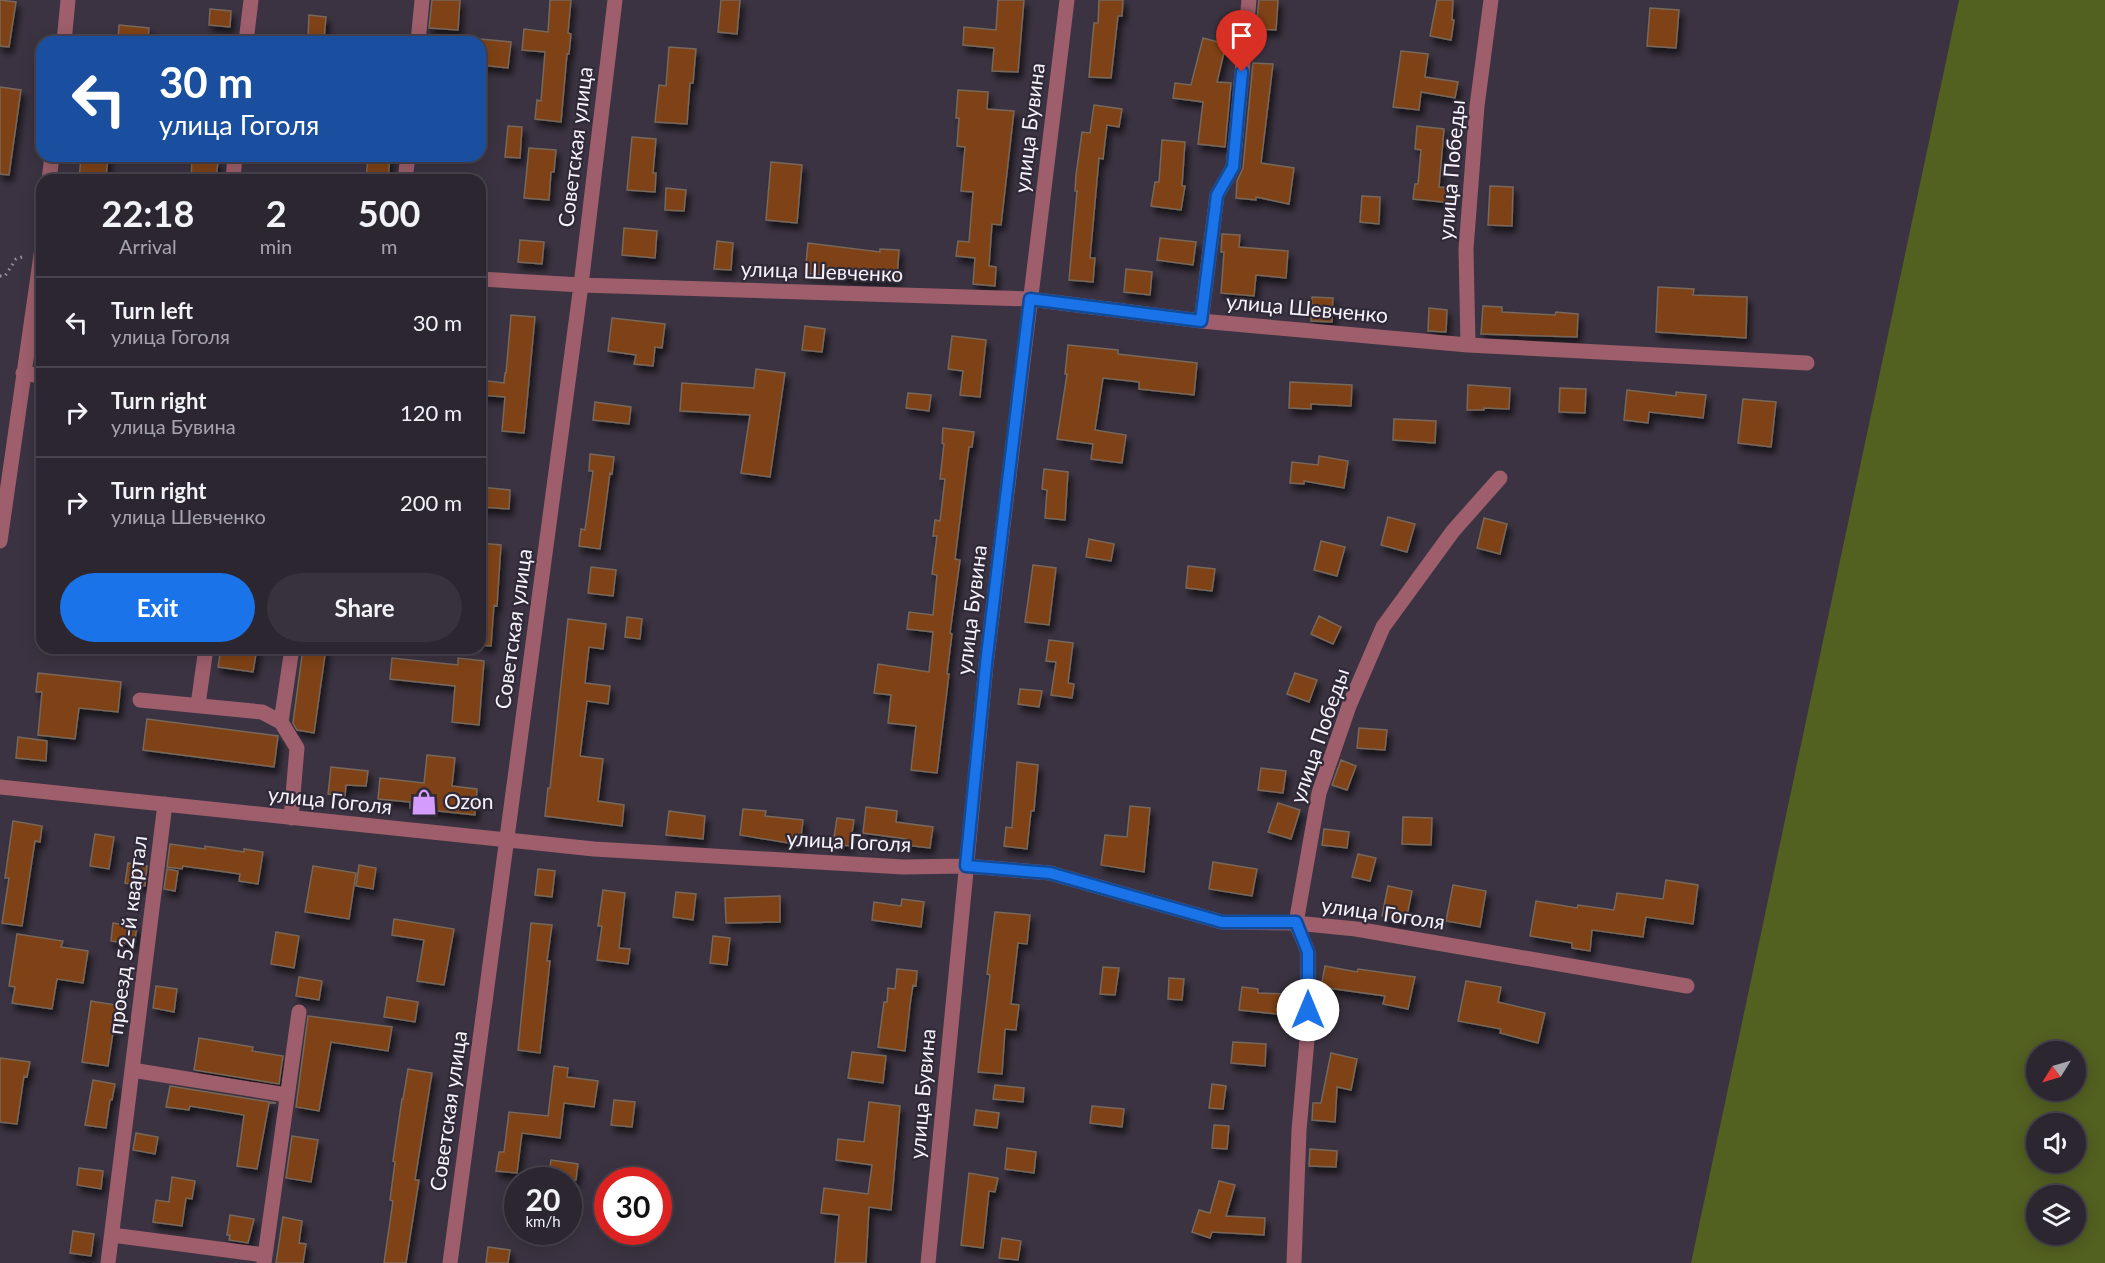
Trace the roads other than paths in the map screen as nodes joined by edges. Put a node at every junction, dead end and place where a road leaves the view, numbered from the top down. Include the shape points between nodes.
1 (68, 0) edge
2 (251, 0) edge
3 (422, 0) edge
4 (615, 0) edge
5 (1067, 0) edge
6 (1249, 0) edge
7 (1491, 0) edge
8 (65, 36) edge
9 (247, 36) edge
10 (419, 36) edge
11 (486, 279) edge
12 (580, 285) junction
13 (36, 289) edge
14 (1030, 299) junction
15 (1201, 321) junction
16 (1468, 345) junction
17 (1807, 363) dead end
18 (23, 373) junction
19 (36, 375) edge
20 (1500, 478) dead end
21 (0, 541) edge
22 (205, 654) edge
23 (291, 654) edge
24 (140, 699) dead end
25 (198, 705) junction
26 (281, 722) junction
27 (0, 787) edge
28 (165, 804) junction
29 (291, 818) junction
30 (507, 840) junction
31 (966, 866) junction
32 (1296, 922) junction
33 (1687, 986) dead end
34 (299, 1012) dead end
35 (132, 1070) junction
36 (287, 1095) junction
37 (112, 1235) junction
38 (264, 1259) edge
39 (108, 1263) edge
40 (450, 1263) edge
41 (928, 1263) edge
42 (1294, 1263) edge

1 - 8 street
2 - 9 street
3 - 10 street
4 - 12 street, Советская улица
5 - 14 street, улица Бувина
6 - 15 street via 1233,167 1217,195
7 - 16 street, улица Победы via 1477,106 1466,249
11 - 12 street, улица Шевченко
12 - 14 street, улица Шевченко
12 - 30 street, Советская улица
13 - 18 street
14 - 15 street, улица Шевченко
14 - 31 street, улица Бувина
15 - 16 street, улица Шевченко
16 - 17 street, улица Шевченко
18 - 19 street
18 - 21 street
20 - 32 street, улица Победы via 1453,531 1383,627 1349,706 1319,793
22 - 25 street
23 - 26 street
24 - 25 street
25 - 26 street via 262,712
26 - 29 street via 297,748
27 - 28 street, улица Гоголя
28 - 29 street, улица Гоголя
28 - 35 street, проезд 52-й квартал
29 - 30 street, улица Гоголя
30 - 31 street, улица Гоголя via 594,849 903,867
30 - 40 street, Советская улица
31 - 32 street, улица Гоголя via 1050,873 1222,922
31 - 41 street, улица Бувина
32 - 33 street, улица Гоголя
32 - 42 street via 1308,952 1308,1018
34 - 36 street
35 - 36 street
35 - 37 street, проезд 52-й квартал
36 - 38 street
37 - 38 street
37 - 39 street, проезд 52-й квартал

